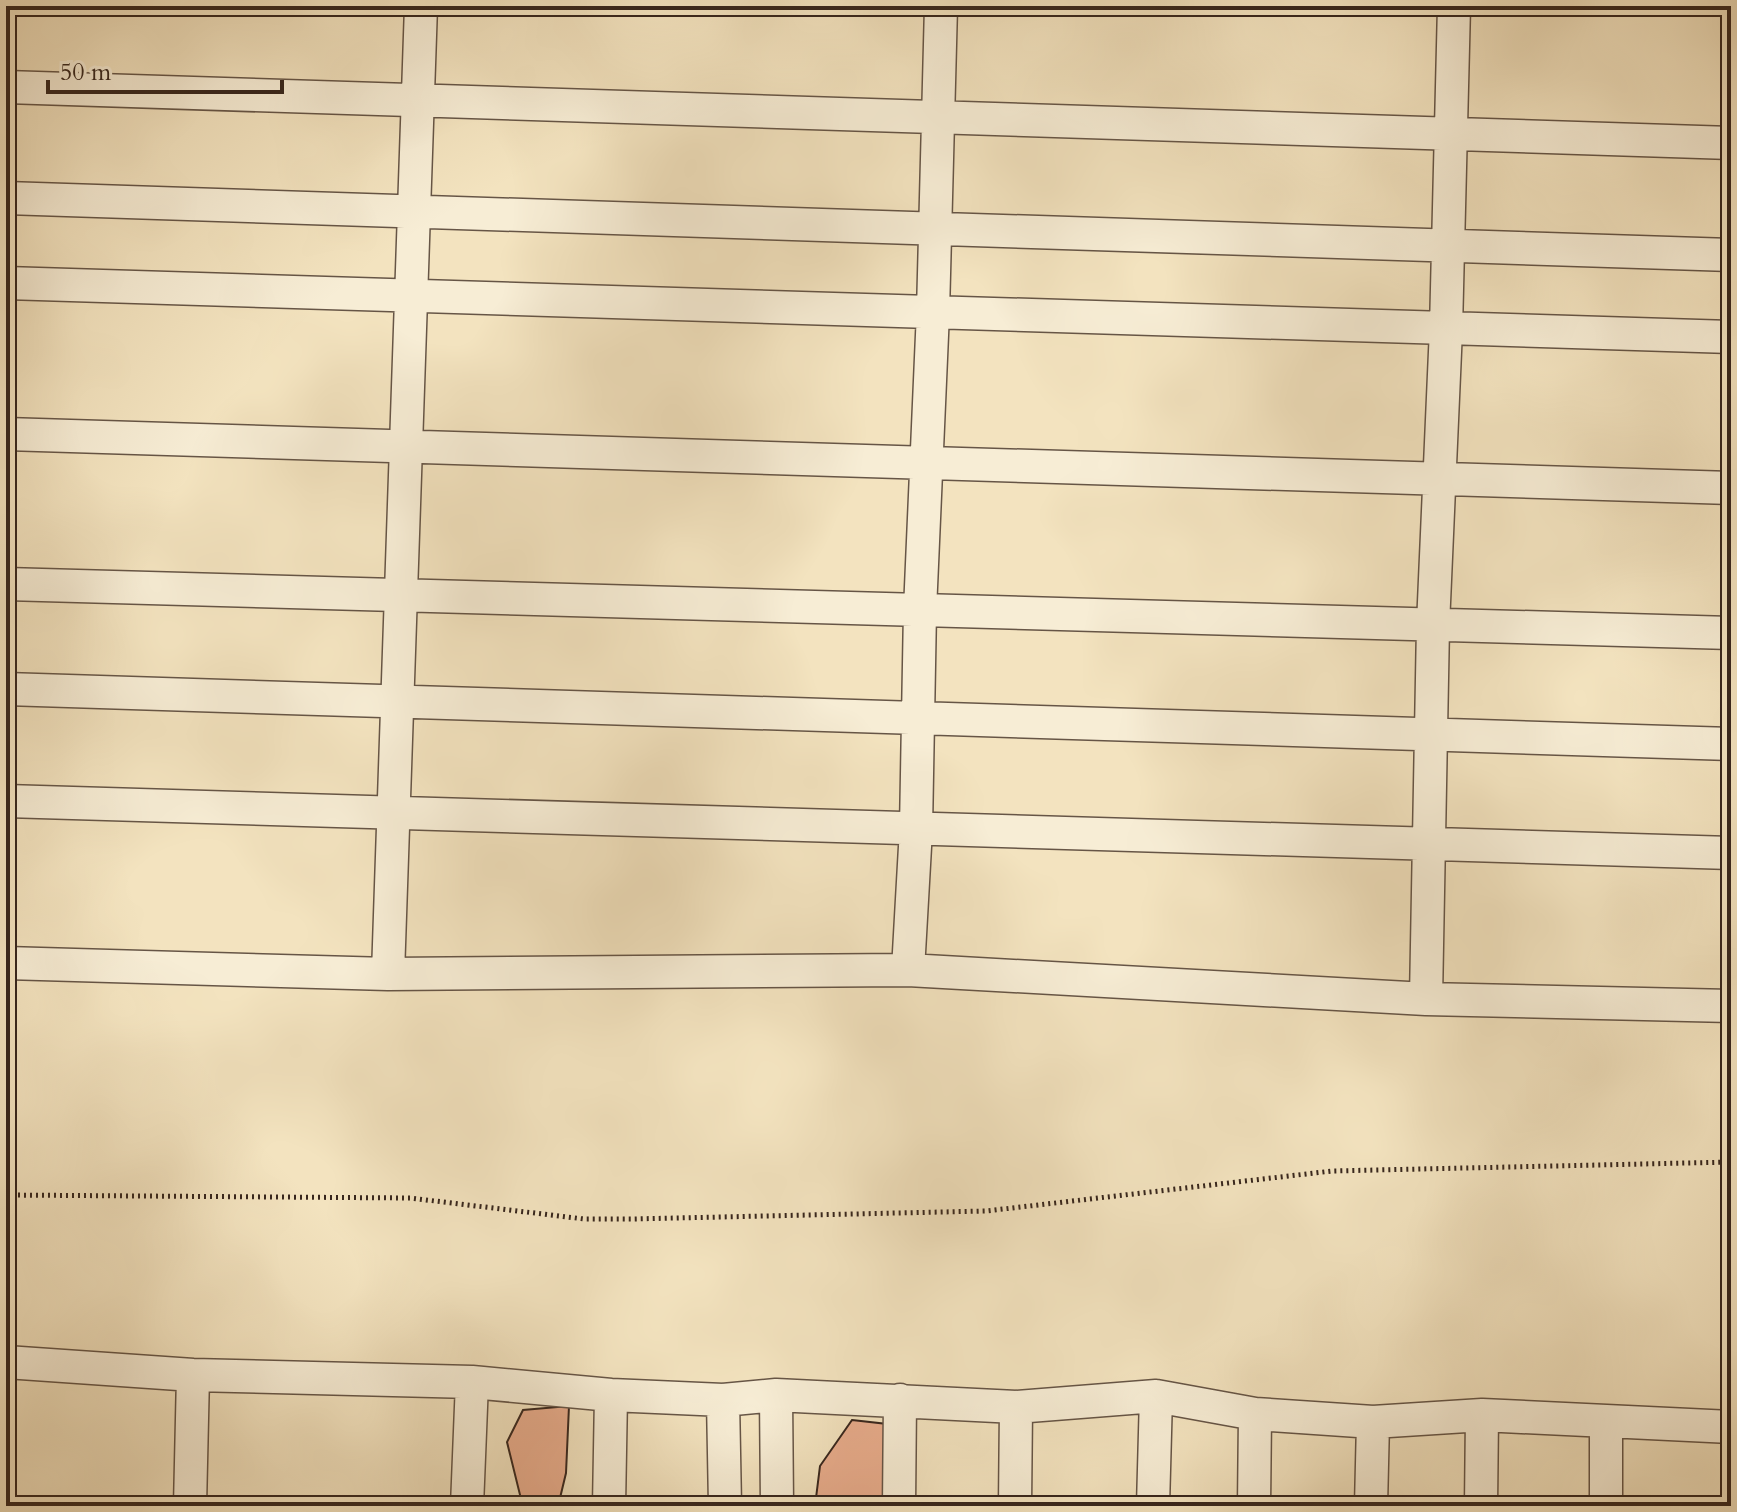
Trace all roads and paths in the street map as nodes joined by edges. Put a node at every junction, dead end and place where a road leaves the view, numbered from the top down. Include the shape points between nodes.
1 (421, 6) edge
2 (941, 6) edge
3 (1454, 6) edge
4 (6, 87) edge
5 (418, 100) junction
6 (938, 117) junction
7 (1452, 133) junction
8 (1731, 143) edge
9 (6, 198) edge
10 (415, 210) junction
11 (935, 228) junction
12 (1448, 246) junction
13 (1731, 255) edge
14 (6, 283) edge
15 (413, 294) junction
16 (933, 312) junction
17 (1446, 329) junction
18 (1731, 337) edge
19 (6, 434) edge
20 (407, 445) junction
21 (927, 463) junction
22 (1440, 480) junction
23 (1731, 488) edge
24 (6, 584) edge
25 (399, 594) junction
26 (920, 610) junction
27 (1433, 625) junction
28 (1731, 633) edge
29 (6, 689) edge
30 (398, 700) junction
31 (918, 718) junction
32 (1431, 735) junction
33 (1731, 744) edge
34 (6, 801) edge
35 (396, 811) junction
36 (916, 829) junction
37 (1429, 845) junction
38 (1731, 853) edge
39 (6, 963) edge
40 (908, 970) junction
41 (388, 974) junction
42 (1426, 999) junction
43 (1731, 1006) edge
44 (1731, 1162) edge
45 (6, 1195) edge
46 (6, 1362) edge
47 (193, 1375) junction
48 (472, 1382) junction
49 (611, 1395) junction
50 (776, 1395) junction
51 (1156, 1396) junction
52 (723, 1400) junction
53 (900, 1400) junction
54 (1016, 1407) junction
55 (1255, 1414) junction
56 (1482, 1415) junction
57 (1373, 1422) junction
58 (1606, 1422) junction
59 (1731, 1427) edge
60 (190, 1506) edge
61 (467, 1506) edge
62 (609, 1506) edge
63 (725, 1506) edge
64 (777, 1506) edge
65 (899, 1506) edge
66 (1015, 1506) edge
67 (1153, 1506) edge
68 (1254, 1506) edge
69 (1371, 1506) edge
70 (1481, 1506) edge
71 (1606, 1506) edge

1 - 5 street
2 - 6 street
3 - 7 street
4 - 5 street
5 - 6 street
5 - 10 street
6 - 7 street
6 - 11 street
7 - 8 street
7 - 12 street
9 - 10 street
10 - 11 street
10 - 15 street
11 - 12 street
11 - 16 street
12 - 13 street
12 - 17 street
14 - 15 street
15 - 16 street
15 - 20 street
16 - 17 street
16 - 21 street
17 - 18 street
17 - 22 street
19 - 20 street
20 - 21 street
20 - 25 street
21 - 22 street
21 - 26 street
22 - 23 street
22 - 27 street
24 - 25 street
25 - 26 street
25 - 30 street
26 - 27 street
26 - 31 street
27 - 28 street
27 - 32 street
29 - 30 street
30 - 31 street
30 - 35 street
31 - 32 street
31 - 36 street
32 - 33 street
32 - 37 street
34 - 35 street
35 - 36 street
35 - 41 street
36 - 37 street
36 - 40 street
37 - 38 street
37 - 42 street
39 - 41 street
40 - 41 street
40 - 42 street
42 - 43 street
44 - 45 path via 1332,1171 986,1211 632,1219 584,1219 410,1198
46 - 47 street
47 - 48 street
47 - 60 street
48 - 49 street
48 - 61 street
49 - 52 street
49 - 62 street
50 - 52 street
50 - 53 street
50 - 64 street
51 - 54 street
51 - 55 street
51 - 67 street
52 - 63 street
53 - 54 street
53 - 65 street
54 - 66 street
55 - 57 street
55 - 68 street
56 - 57 street
56 - 58 street
56 - 70 street
57 - 69 street
58 - 59 street
58 - 71 street

